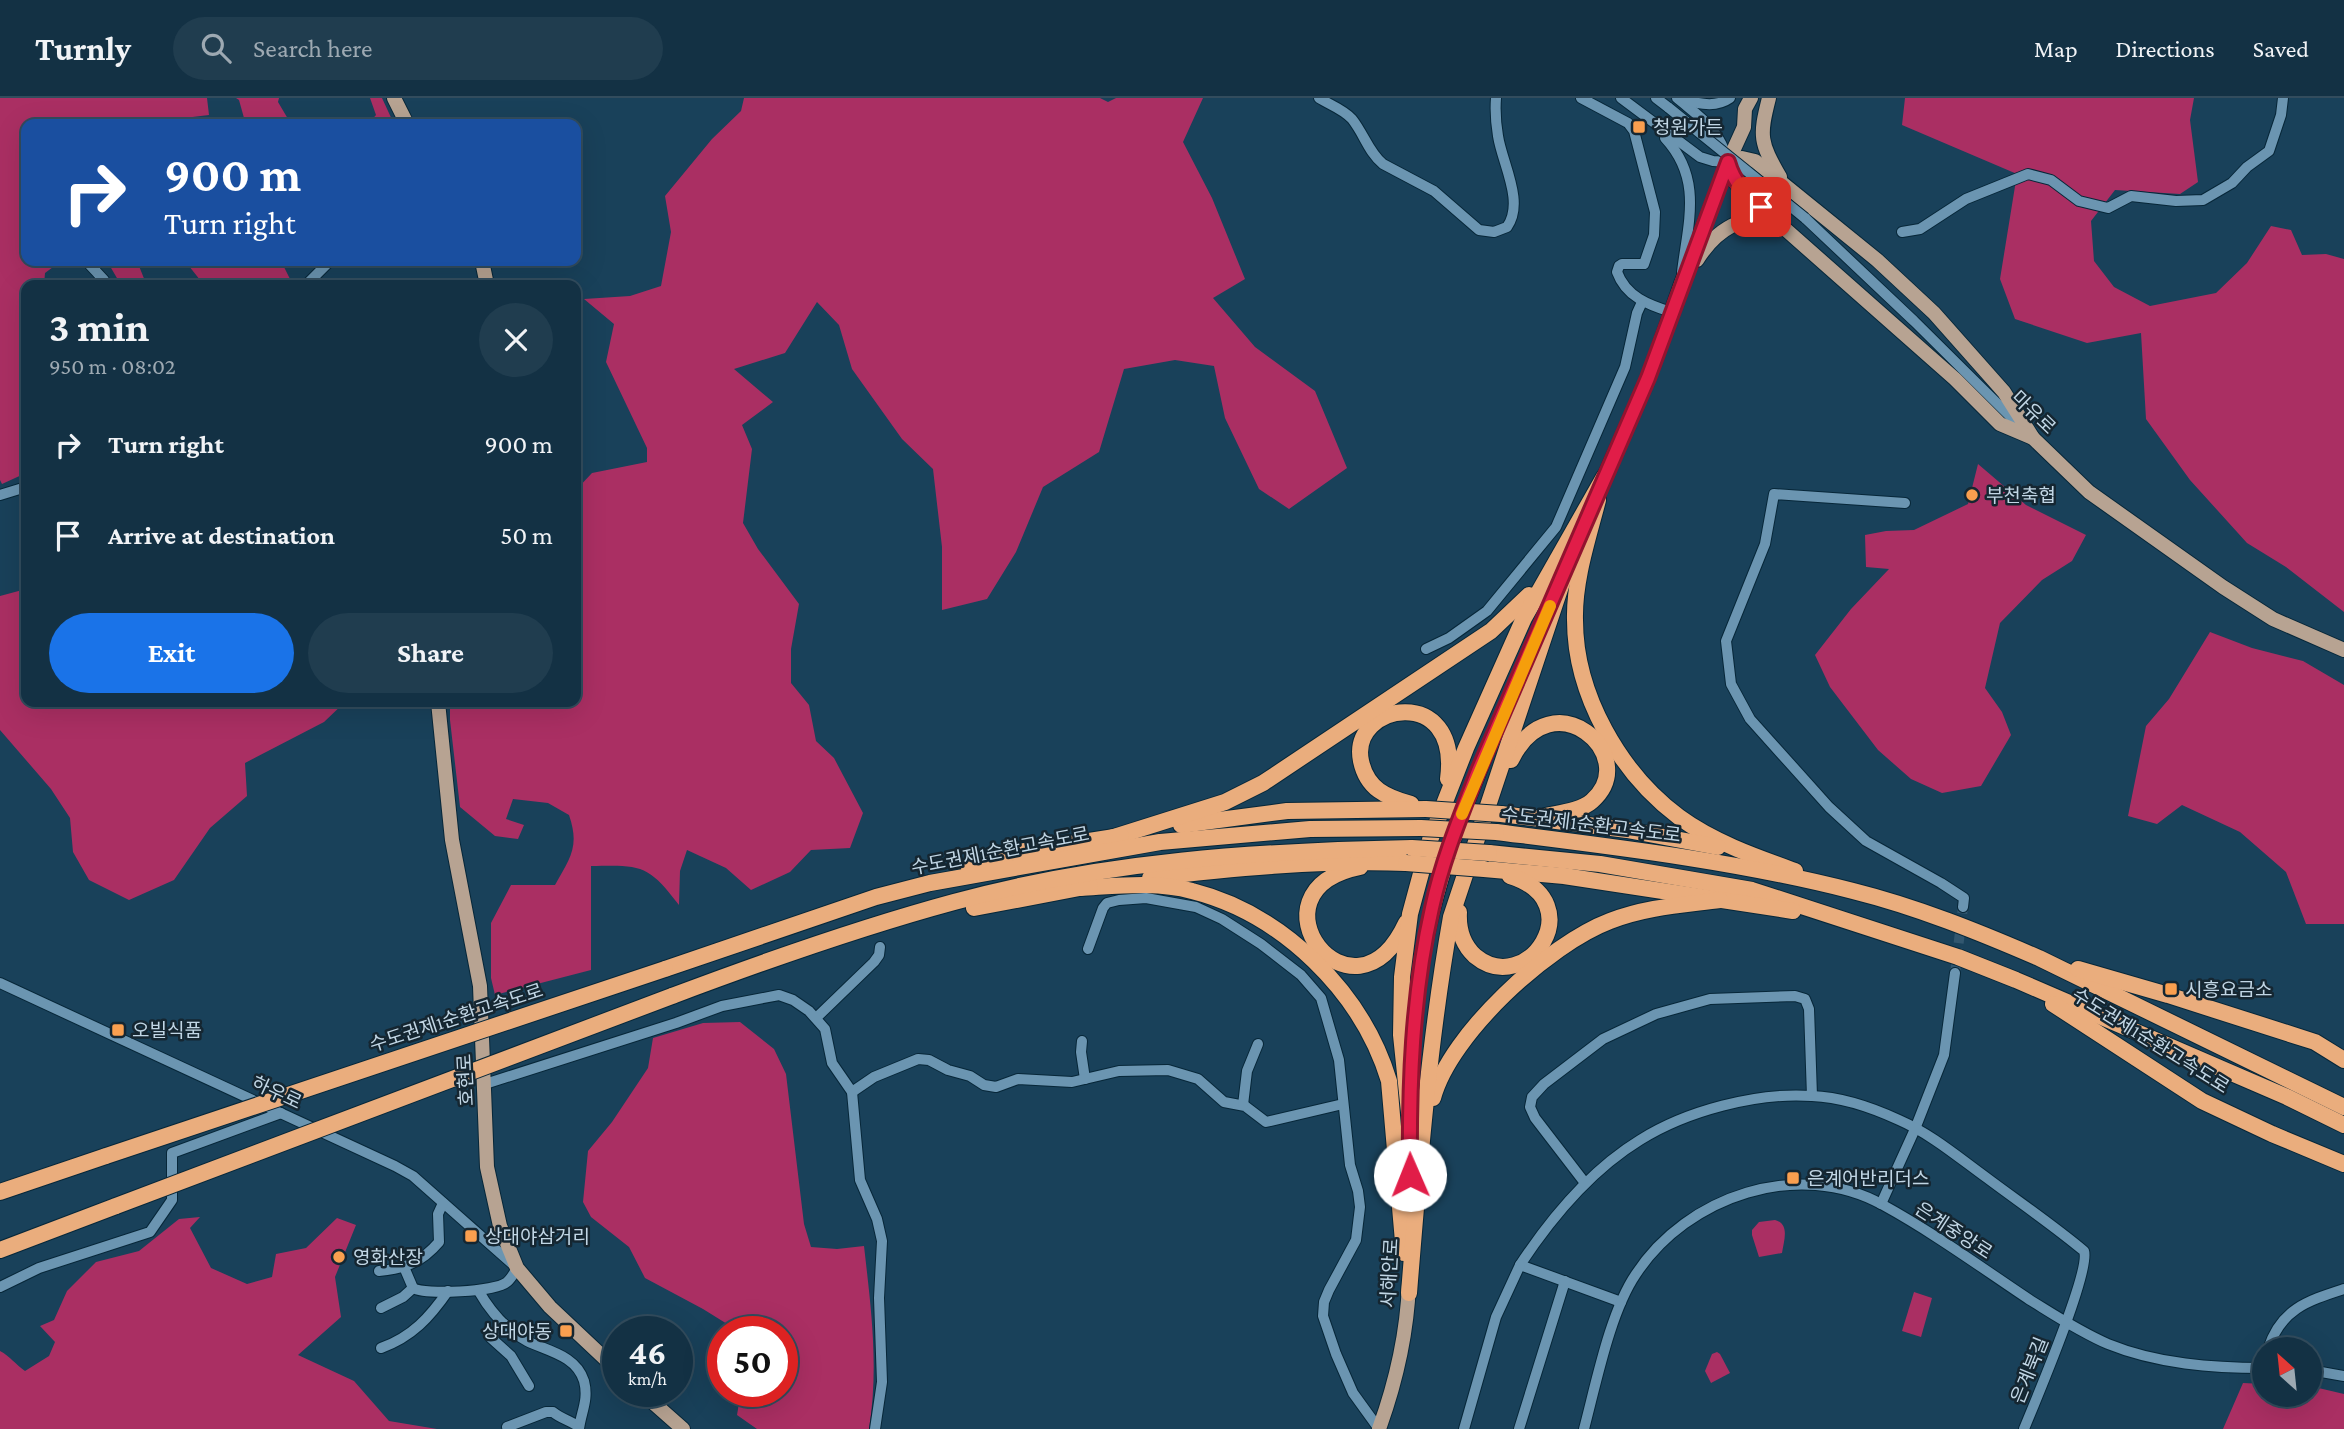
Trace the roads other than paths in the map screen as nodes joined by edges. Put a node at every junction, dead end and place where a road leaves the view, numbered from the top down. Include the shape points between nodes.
1 (394, 98) edge
2 (1319, 98) edge
3 (1496, 98) edge
4 (1581, 98) edge
5 (1621, 98) edge
6 (1656, 98) edge
7 (1679, 98) edge
8 (1730, 98) edge
9 (1751, 98) edge
10 (1769, 98) edge
11 (2283, 98) edge
12 (404, 119) edge
13 (1649, 121) junction
14 (1744, 127) junction
15 (1729, 159) junction
16 (1785, 184) junction
17 (1902, 232) dead end
18 (1819, 260) junction
19 (91, 266) edge
20 (325, 266) edge
21 (104, 280) edge
22 (311, 280) edge
23 (1681, 284) junction
24 (1642, 302) junction
25 (1671, 313) junction
26 (2033, 438) junction
27 (1604, 477) junction
28 (21, 489) edge
29 (0, 495) edge
30 (1905, 503) dead end
31 (1570, 540) junction
32 (1569, 562) junction
33 (1426, 649) dead end
34 (2344, 650) edge
35 (439, 707) edge
36 (1494, 793) junction
37 (1446, 796) junction
38 (1426, 809) junction
39 (1536, 818) junction
40 (1111, 838) junction
41 (1404, 858) junction
42 (1774, 863) junction
43 (1484, 869) junction
44 (930, 883) junction
45 (1461, 886) junction
46 (1080, 888) junction
47 (1854, 891) junction
48 (1720, 900) junction
49 (1963, 907) dead end
50 (1410, 914) junction
51 (1839, 918) junction
52 (858, 930) junction
53 (880, 947) dead end
54 (1088, 949) dead end
55 (2039, 958) junction
56 (1955, 973) tunnel mouth
57 (2016, 980) junction
58 (0, 983) edge
59 (816, 1018) junction
60 (1082, 1041) dead end
61 (1258, 1044) dead end
62 (2344, 1060) edge
63 (1085, 1079) junction
64 (485, 1084) junction
65 (852, 1092) junction
66 (1812, 1096) junction
67 (1343, 1104) junction
68 (1243, 1105) junction
69 (2344, 1107) edge
70 (1409, 1112) junction
71 (281, 1113) junction
72 (2344, 1125) edge
73 (1915, 1129) junction
74 (1420, 1152) junction
75 (2344, 1164) edge
76 (1585, 1183) junction
77 (0, 1192) edge
78 (443, 1203) junction
79 (1881, 1204) junction
80 (0, 1250) edge
81 (1520, 1265) junction
82 (404, 1268) junction
83 (517, 1268) junction
84 (379, 1271) dead end
85 (1565, 1281) junction
86 (0, 1287) edge
87 (413, 1288) junction
88 (2344, 1289) edge
89 (478, 1290) junction
90 (448, 1291) junction
91 (1409, 1293) junction
92 (1622, 1301) junction
93 (381, 1308) dead end
94 (2066, 1323) junction
95 (504, 1324) junction
96 (2273, 1337) edge
97 (381, 1348) dead end
98 (602, 1356) edge
99 (2252, 1368) edge
100 (2322, 1372) edge
101 (2344, 1377) edge
102 (529, 1386) dead end
103 (658, 1407) edge
104 (507, 1427) dead end
105 (579, 1428) edge
106 (683, 1429) edge
107 (875, 1429) edge
108 (1379, 1429) edge
109 (1464, 1429) edge
110 (1519, 1429) edge
111 (1584, 1429) edge
112 (2024, 1429) edge

1 - 12 main road
2 - 3 street via 1351,119 1376,159 1434,191 1472,225 1487,232 1507,227 1513,207 1498,137
4 - 24 street via 1628,123 1637,137 1655,212 1654,234 1644,264 1622,264 1617,272
5 - 13 street
6 - 15 street, 마유로, bridge
7 - 8 street via 1709,104
7 - 15 street via 1713,128
9 - 14 main road, 서해안로
10 - 14 main road, 서해안로
10 - 16 main road via 1762,140
11 - 17 street via 2269,151 2232,183 2203,200 2131,196 2108,208 2079,201 2051,180 2028,174 1966,200 1920,229
13 - 15 street via 1700,157
13 - 23 street via 1673,147 1688,174 1690,202
14 - 15 main road, 서해안로
15 - 16 main road via 1755,161
15 - 18 main road via 1732,178 1741,190
15 - 23 main road, 서해안로
15 - 26 street, 마유로, bridge via 1805,218
16 - 26 main road via 1934,313 2004,392
18 - 23 main road via 1773,226 1749,220 1712,239
18 - 26 main road via 2000,424
19 - 21 street
20 - 22 street
23 - 25 main road, 서해안로
24 - 25 street
24 - 33 street via 1625,367 1556,527 1486,611
25 - 27 main road, 서해안로
26 - 34 main road, 마유로 via 2088,492 2223,587 2273,619
27 - 31 highway
27 - 32 main road, 서해안로
27 - 42 highway via 1579,578 1575,617 1576,648 1592,703 1612,742 1660,801 1698,829
28 - 29 street
30 - 49 street via 1774,494 1765,544 1726,641 1731,684 1750,719 1829,807 1866,841 1964,898
31 - 37 highway via 1524,618
31 - 40 highway via 1531,592 1491,631 1263,783 1225,802
32 - 36 highway
32 - 70 main road, 서해안로 via 1478,771 1432,906 1415,1007
35 - 64 main road, 호현로 via 452,840 480,986
36 - 39 highway via 1514,754 1533,732 1559,722 1587,731 1603,752 1603,785 1590,803
36 - 45 highway
37 - 38 highway via 1450,761 1447,744 1434,722 1409,711 1378,721 1362,739 1363,772 1373,788 1388,798
37 - 50 highway
38 - 39 highway, bridge
38 - 40 highway via 1287,811
39 - 42 highway via 1708,844
40 - 44 highway via 1011,853
41 - 43 highway, bridge
41 - 46 highway via 1261,867
41 - 50 highway via 1346,870 1328,879 1317,888 1307,912 1310,933 1323,954 1355,966 1389,949
41 - 51 highway, 수도권제1순환고속도로, bridge via 1489,853 1601,864 1752,890
41 - 52 highway, 수도권제1순환고속도로 via 1247,854 1160,863 956,901
42 - 47 highway
43 - 45 highway via 1524,881 1543,898 1549,919 1545,943 1524,962 1501,966 1469,950 1459,930
43 - 48 highway
44 - 47 highway, 수도권제1순환고속도로, bridge via 1160,842 1310,829 1421,828 1496,832 1689,858
44 - 77 highway, 수도권제1순환고속도로, bridge via 876,897
45 - 74 highway via 1442,972
46 - 52 highway
46 - 91 highway via 1157,885 1192,891 1255,915 1287,936 1356,1011 1373,1038 1389,1081
47 - 55 highway, 수도권제1순환고속도로
48 - 51 highway
48 - 74 highway via 1658,907 1607,922 1576,937 1543,962 1479,1019 1458,1046 1434,1094
50 - 70 highway via 1401,1035
51 - 57 highway, 수도권제1순환고속도로
52 - 80 highway, 수도권제1순환고속도로, bridge
53 - 59 street via 874,961
54 - 67 street via 1103,908 1119,900 1146,898 1195,907 1239,929 1301,975 1321,998 1339,1060
55 - 62 highway, 수도권제1순환고속도로 via 2315,1042
55 - 69 highway, 수도권제1순환고속도로
56 - 73 street via 1944,1055
57 - 72 highway, 수도권제1순환고속도로
57 - 75 highway, 수도권제1순환고속도로 via 2202,1101
58 - 71 street, 하우로
59 - 64 street via 793,1000 765,997 717,1007
59 - 65 street via 826,1032 832,1063
60 - 63 street
61 - 68 street via 1247,1071
63 - 65 street via 1018,1079 996,1087 918,1059 874,1077
63 - 68 street via 1119,1071 1168,1070 1198,1079 1224,1102
64 - 83 main road, 호현로 via 487,1167 500,1226
65 - 107 street via 860,1181 883,1241 879,1298 882,1382
66 - 73 street via 1860,1105
66 - 76 street via 1745,1102 1672,1122 1639,1140
66 - 76 street via 1805,999 1710,999 1656,1014 1603,1039 1532,1097 1535,1118
67 - 68 street via 1269,1122
67 - 108 street via 1360,1217 1356,1240 1329,1290 1323,1316 1353,1393
70 - 91 main road, 서해안로
71 - 78 street, 하우로 via 406,1172
71 - 86 street via 172,1153 172,1199 150,1232 39,1268
73 - 79 street
73 - 94 street, 은계북길 via 2084,1251 2085,1263
74 - 91 highway
76 - 81 street
78 - 82 street via 438,1214 439,1242
78 - 83 street, 하우로
79 - 92 street, 은계중앙로 via 1821,1186 1779,1187 1734,1196 1702,1211 1669,1235 1634,1275
79 - 94 street, 은계중앙로
81 - 85 street
81 - 109 street via 1496,1317
82 - 84 street
82 - 87 street
83 - 89 street via 508,1282
83 - 98 main road, 호현로
85 - 92 street
85 - 110 street
87 - 90 street via 427,1293
87 - 93 street
88 - 96 street via 2295,1308
89 - 90 street
89 - 95 street
90 - 97 street via 419,1326
91 - 108 main road, 서해안로 via 1396,1382
92 - 111 street, 은계중앙로
94 - 99 street, 은계중앙로 via 2150,1358
94 - 112 street, 은계북길
95 - 102 street via 491,1338 511,1356
95 - 105 street via 527,1341 554,1350 579,1371 585,1395
100 - 101 street
103 - 106 main road
104 - 105 street via 552,1412

